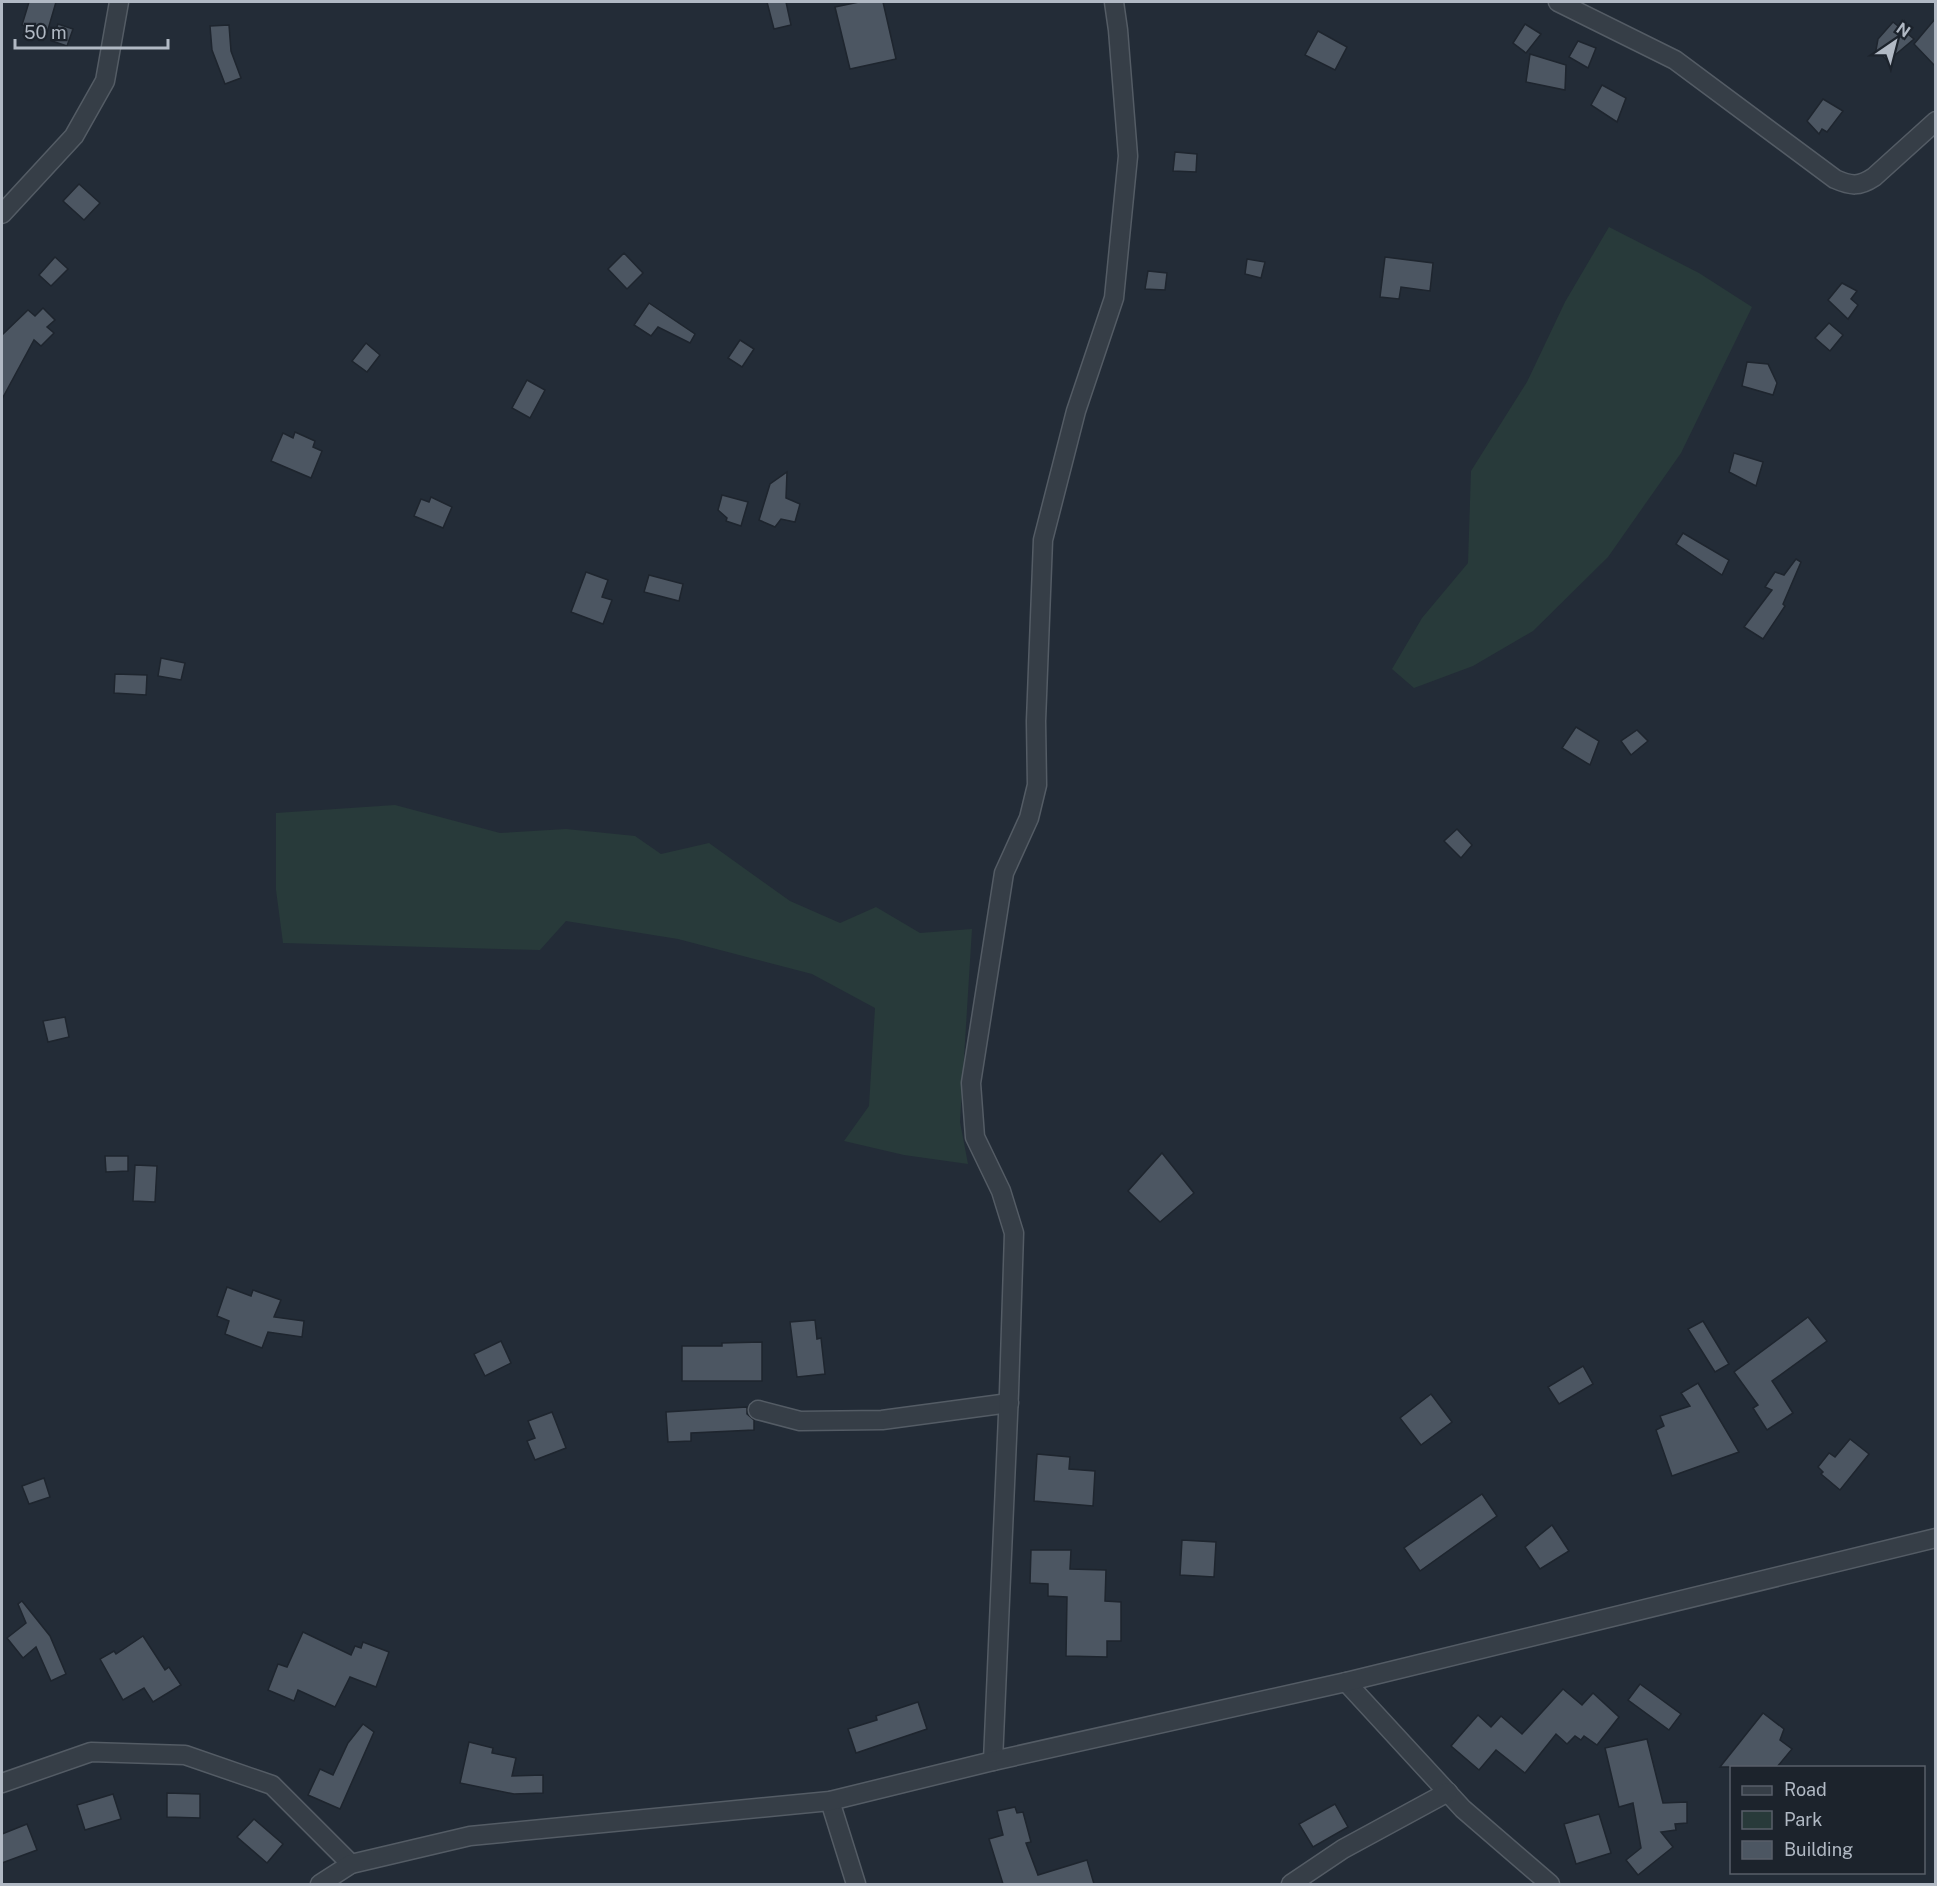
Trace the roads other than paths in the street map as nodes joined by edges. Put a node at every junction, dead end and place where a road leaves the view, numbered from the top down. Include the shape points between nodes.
1 (119, 2) edge
2 (1114, 2) edge
3 (1558, 2) edge
4 (1935, 121) edge
5 (2, 214) edge
6 (1009, 1403) junction
7 (758, 1410) dead end
8 (1935, 1538) edge
9 (1346, 1682) junction
10 (993, 1761) junction
11 (2, 1783) edge
12 (1448, 1792) junction
13 (830, 1801) junction
14 (351, 1864) junction
15 (320, 1884) edge
16 (856, 1884) edge
17 (1291, 1884) edge
18 (1550, 1884) edge

1 - 5 street via 105,81 74,136
2 - 6 street via 1128,156 1114,298 1076,411 1044,540 1037,785 1029,818 1004,873 971,1083 975,1137 1001,1191 1014,1233
3 - 4 street via 1675,60 1835,179 1852,186 1874,177
6 - 7 street via 882,1420 800,1420
6 - 10 street
8 - 9 street
9 - 10 street
9 - 12 street
10 - 13 street
11 - 14 street via 91,1752 185,1755 272,1785
12 - 17 street via 1343,1849
12 - 18 street
13 - 14 street via 470,1836
13 - 16 street
14 - 15 street

